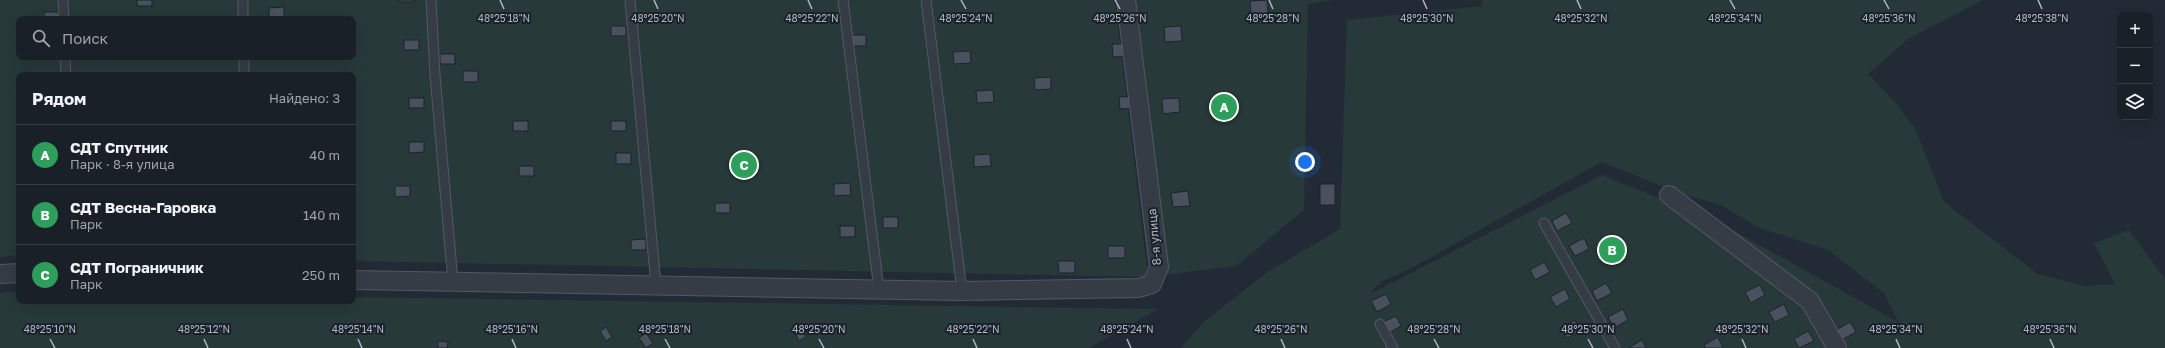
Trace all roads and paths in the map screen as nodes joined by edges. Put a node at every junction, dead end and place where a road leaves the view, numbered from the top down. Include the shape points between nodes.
1 (63, 0) edge
2 (243, 0) edge
3 (431, 0) edge
4 (630, 0) edge
5 (843, 0) edge
6 (926, 0) edge
7 (1126, 0) edge
8 (64, 16) edge
9 (243, 16) edge
10 (65, 60) edge
11 (244, 60) edge
12 (66, 72) edge
13 (244, 72) edge
14 (1669, 195) dead end
15 (1544, 223) dead end
16 (16, 273) edge
17 (0, 274) edge
18 (356, 280) edge
19 (453, 282) junction
20 (656, 286) junction
21 (879, 290) junction
22 (962, 291) junction
23 (1380, 324) dead end
24 (1835, 347) edge
25 (1393, 348) edge
26 (1615, 348) edge

1 - 8 lane
2 - 9 lane
3 - 19 lane
4 - 20 lane
5 - 21 lane
6 - 22 lane
7 - 22 street, 8-я улица via 1159,267 1152,284 1139,288
10 - 12 lane
11 - 13 lane
14 - 24 street via 1810,301
15 - 26 lane
16 - 17 street
18 - 19 street
19 - 20 street
20 - 21 street
21 - 22 street
23 - 25 lane

